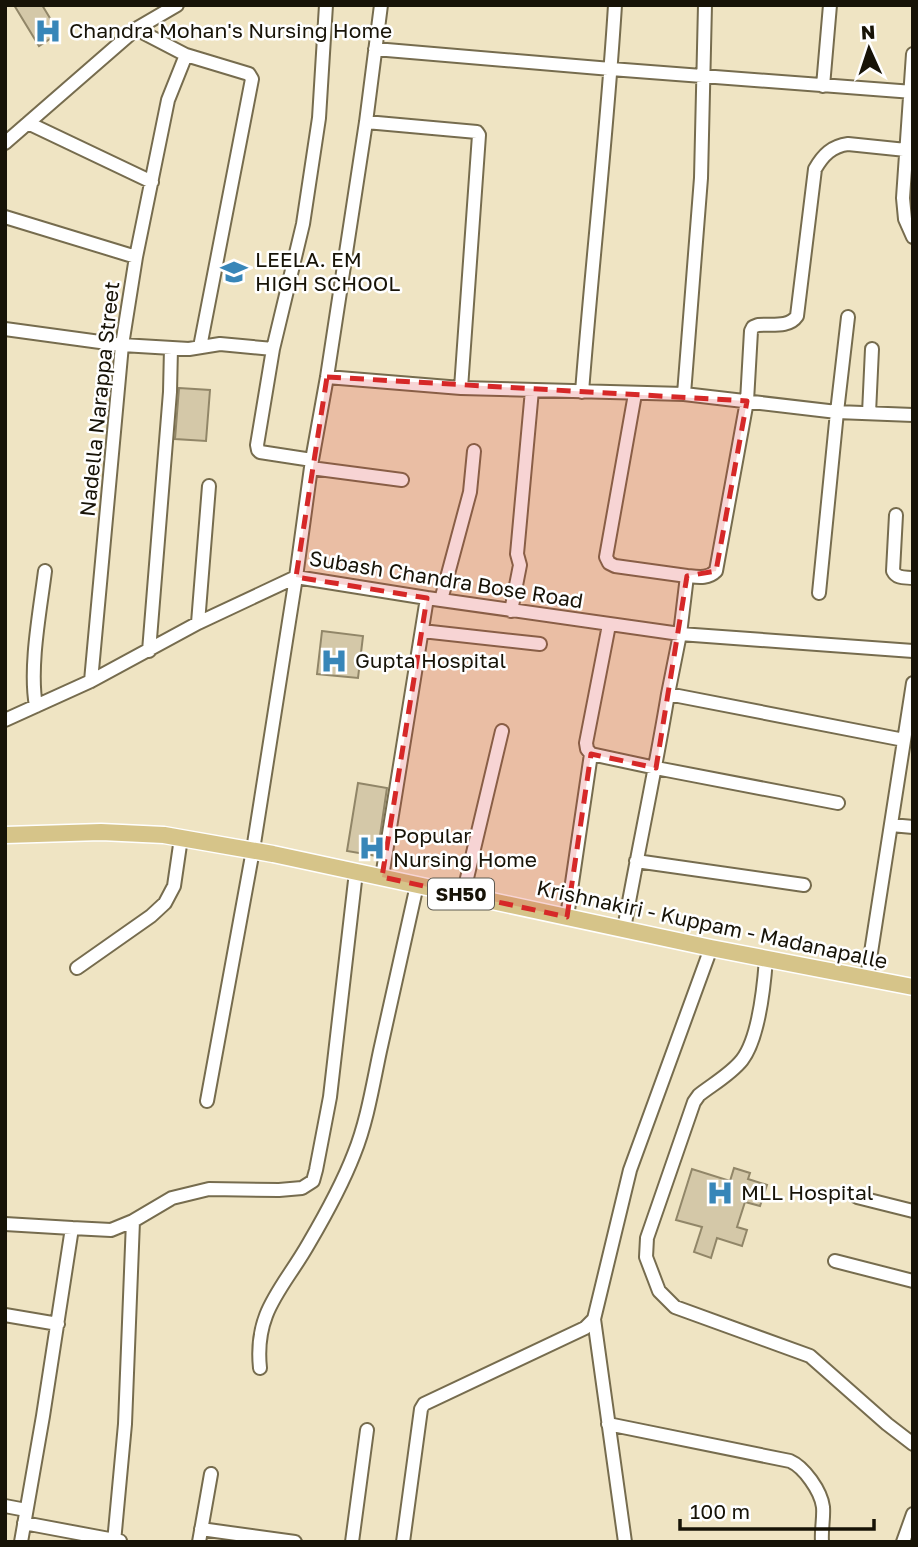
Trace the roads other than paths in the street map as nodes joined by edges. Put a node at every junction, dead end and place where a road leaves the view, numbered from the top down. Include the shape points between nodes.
1 (177, 5) edge
2 (327, 5) edge
3 (381, 5) edge
4 (615, 5) edge
5 (705, 5) edge
6 (830, 5) edge
7 (136, 29) junction
8 (375, 49) junction
9 (913, 54) edge
10 (186, 55) junction
11 (611, 69) junction
12 (704, 77) junction
13 (823, 86) junction
14 (911, 92) edge
15 (366, 122) junction
16 (27, 123) junction
17 (5, 143) edge
18 (906, 150) junction
19 (152, 182) junction
20 (5, 216) edge
21 (913, 237) edge
22 (136, 257) junction
23 (848, 317) dead end
24 (5, 329) edge
25 (122, 345) junction
26 (200, 347) junction
27 (171, 348) junction
28 (273, 349) junction
29 (872, 349) dead end
30 (327, 377) junction
31 (461, 388) junction
32 (531, 390) junction
33 (582, 392) junction
34 (635, 394) junction
35 (684, 394) junction
36 (747, 401) junction
37 (837, 412) junction
38 (869, 413) junction
39 (913, 415) edge
40 (474, 451) dead end
41 (311, 464) junction
42 (402, 480) dead end
43 (209, 486) dead end
44 (896, 515) dead end
45 (45, 571) dead end
46 (687, 576) junction
47 (296, 577) junction
48 (913, 578) edge
49 (819, 593) dead end
50 (427, 598) junction
51 (441, 600) junction
52 (511, 611) junction
53 (198, 623) junction
54 (608, 625) junction
55 (422, 631) junction
56 (680, 634) junction
57 (540, 643) dead end
58 (149, 651) junction
59 (913, 651) edge
60 (91, 681) junction
61 (913, 682) edge
62 (668, 694) junction
63 (36, 706) junction
64 (5, 720) edge
65 (502, 731) dead end
66 (904, 740) junction
67 (591, 754) junction
68 (656, 768) junction
69 (838, 803) dead end
70 (891, 825) junction
71 (913, 827) edge
72 (5, 835) edge
73 (181, 838) junction
74 (253, 850) junction
75 (636, 861) junction
76 (356, 872) junction
77 (383, 877) junction
78 (417, 885) junction
79 (804, 885) dead end
80 (463, 895) junction
81 (567, 917) junction
82 (624, 929) junction
83 (711, 948) junction
84 (766, 958) junction
85 (77, 968) dead end
86 (867, 978) junction
87 (913, 987) edge
88 (207, 1101) dead end
89 (857, 1197) dead end
90 (913, 1211) edge
91 (133, 1221) junction
92 (5, 1224) edge
93 (72, 1228) junction
94 (835, 1261) dead end
95 (913, 1281) edge
96 (5, 1315) edge
97 (594, 1319) junction
98 (58, 1324) junction
99 (260, 1368) dead end
100 (608, 1424) junction
101 (367, 1430) dead end
102 (913, 1444) edge
103 (211, 1475) dead end
104 (5, 1506) edge
105 (913, 1514) edge
106 (25, 1516) junction
107 (200, 1536) edge
108 (116, 1541) edge
109 (20, 1542) edge
110 (295, 1542) edge
111 (352, 1542) edge
112 (403, 1542) edge
113 (625, 1542) edge
114 (822, 1542) edge
115 (903, 1542) edge

1 - 7 street
2 - 28 street via 319,118 303,224
3 - 8 street
4 - 11 street
5 - 12 street
6 - 13 street
7 - 10 street
7 - 16 street
8 - 11 street
8 - 15 street
9 - 14 street
10 - 19 street via 168,100
10 - 26 street via 249,74 252,79
11 - 12 street
11 - 33 street
12 - 13 street
12 - 35 street
13 - 14 street
14 - 18 street
15 - 30 street
15 - 31 street via 479,135
16 - 17 street
16 - 19 street
18 - 21 street via 903,198
18 - 36 street via 840,145 819,162 812,181 797,316 790,324 758,325 751,331
19 - 22 street
20 - 22 street, Nadella Narappa Street
22 - 25 street, Nadella Narappa Street
23 - 37 street
24 - 25 street
25 - 27 street
25 - 60 street, Nadella Narappa Street
26 - 27 street
26 - 28 street via 220,344
27 - 58 street
28 - 41 street via 258,450
29 - 38 street
30 - 31 street
30 - 41 street
31 - 32 street
32 - 33 street
32 - 52 street via 517,554 520,565
33 - 34 street
34 - 35 street
34 - 46 street via 607,557 615,566
35 - 36 street
36 - 37 street
36 - 46 street via 716,571 708,577
37 - 38 street
37 - 49 street
38 - 39 street
40 - 51 street via 470,492
41 - 42 street
41 - 47 street
43 - 53 street
44 - 48 street via 893,571 899,577
45 - 63 street
46 - 56 street
47 - 50 street, Subash Chandra Bose Road
47 - 53 street, Subash Chandra Bose Road
47 - 74 street
50 - 51 street, Subash Chandra Bose Road
50 - 55 street
51 - 52 street, Subash Chandra Bose Road
52 - 54 street, Subash Chandra Bose Road
53 - 58 street, Subash Chandra Bose Road
54 - 56 street, Subash Chandra Bose Road
54 - 67 street via 586,743
55 - 57 street
55 - 77 street
56 - 59 street, Subash Chandra Bose Road
56 - 62 street
58 - 60 street, Subash Chandra Bose Road
60 - 63 street, Subash Chandra Bose Road
61 - 66 street
62 - 66 street
62 - 68 street
63 - 64 street, Subash Chandra Bose Road
65 - 80 street
66 - 70 street
67 - 68 street
67 - 81 street
68 - 69 street
68 - 75 street
70 - 71 street
70 - 86 street
72 - 73 main road, Krishnakiri - Kuppam - Madanapalle / SH50 via 100,832
73 - 74 main road, Krishnakiri - Kuppam - Madanapalle / SH50
73 - 85 street via 174,886 165,903
74 - 76 main road, Krishnakiri - Kuppam - Madanapalle / SH50
74 - 88 street
75 - 79 street
75 - 82 street
76 - 77 main road, Krishnakiri - Kuppam - Madanapalle / SH50
76 - 91 street via 330,1097 313,1181 302,1188 279,1190 209,1189 172,1198
77 - 78 main road, Krishnakiri - Kuppam - Madanapalle / SH50
78 - 80 main road, Krishnakiri - Kuppam - Madanapalle / SH50
78 - 99 street via 359,1139 338,1192 269,1305
80 - 81 main road, Krishnakiri - Kuppam - Madanapalle / SH50
81 - 82 main road, Krishnakiri - Kuppam - Madanapalle / SH50
82 - 83 main road, Krishnakiri - Kuppam - Madanapalle / SH50
83 - 84 main road, Krishnakiri - Kuppam - Madanapalle / SH50
83 - 97 street via 629,1170
84 - 86 main road, Krishnakiri - Kuppam - Madanapalle / SH50
84 - 102 street via 758,1020 747,1054 694,1102 647,1238 646,1257 659,1291 675,1307 810,1356
86 - 87 main road, Krishnakiri - Kuppam - Madanapalle / SH50
89 - 90 street
91 - 93 street via 111,1230
91 - 108 street
92 - 93 street
93 - 98 street
94 - 95 street
96 - 98 street
97 - 100 street
97 - 112 street via 585,1328 424,1404
98 - 106 street
100 - 113 street
100 - 114 street via 798,1465 821,1497
101 - 111 street
103 - 107 street
104 - 106 street
105 - 115 street
106 - 108 street
106 - 109 street
107 - 110 street

